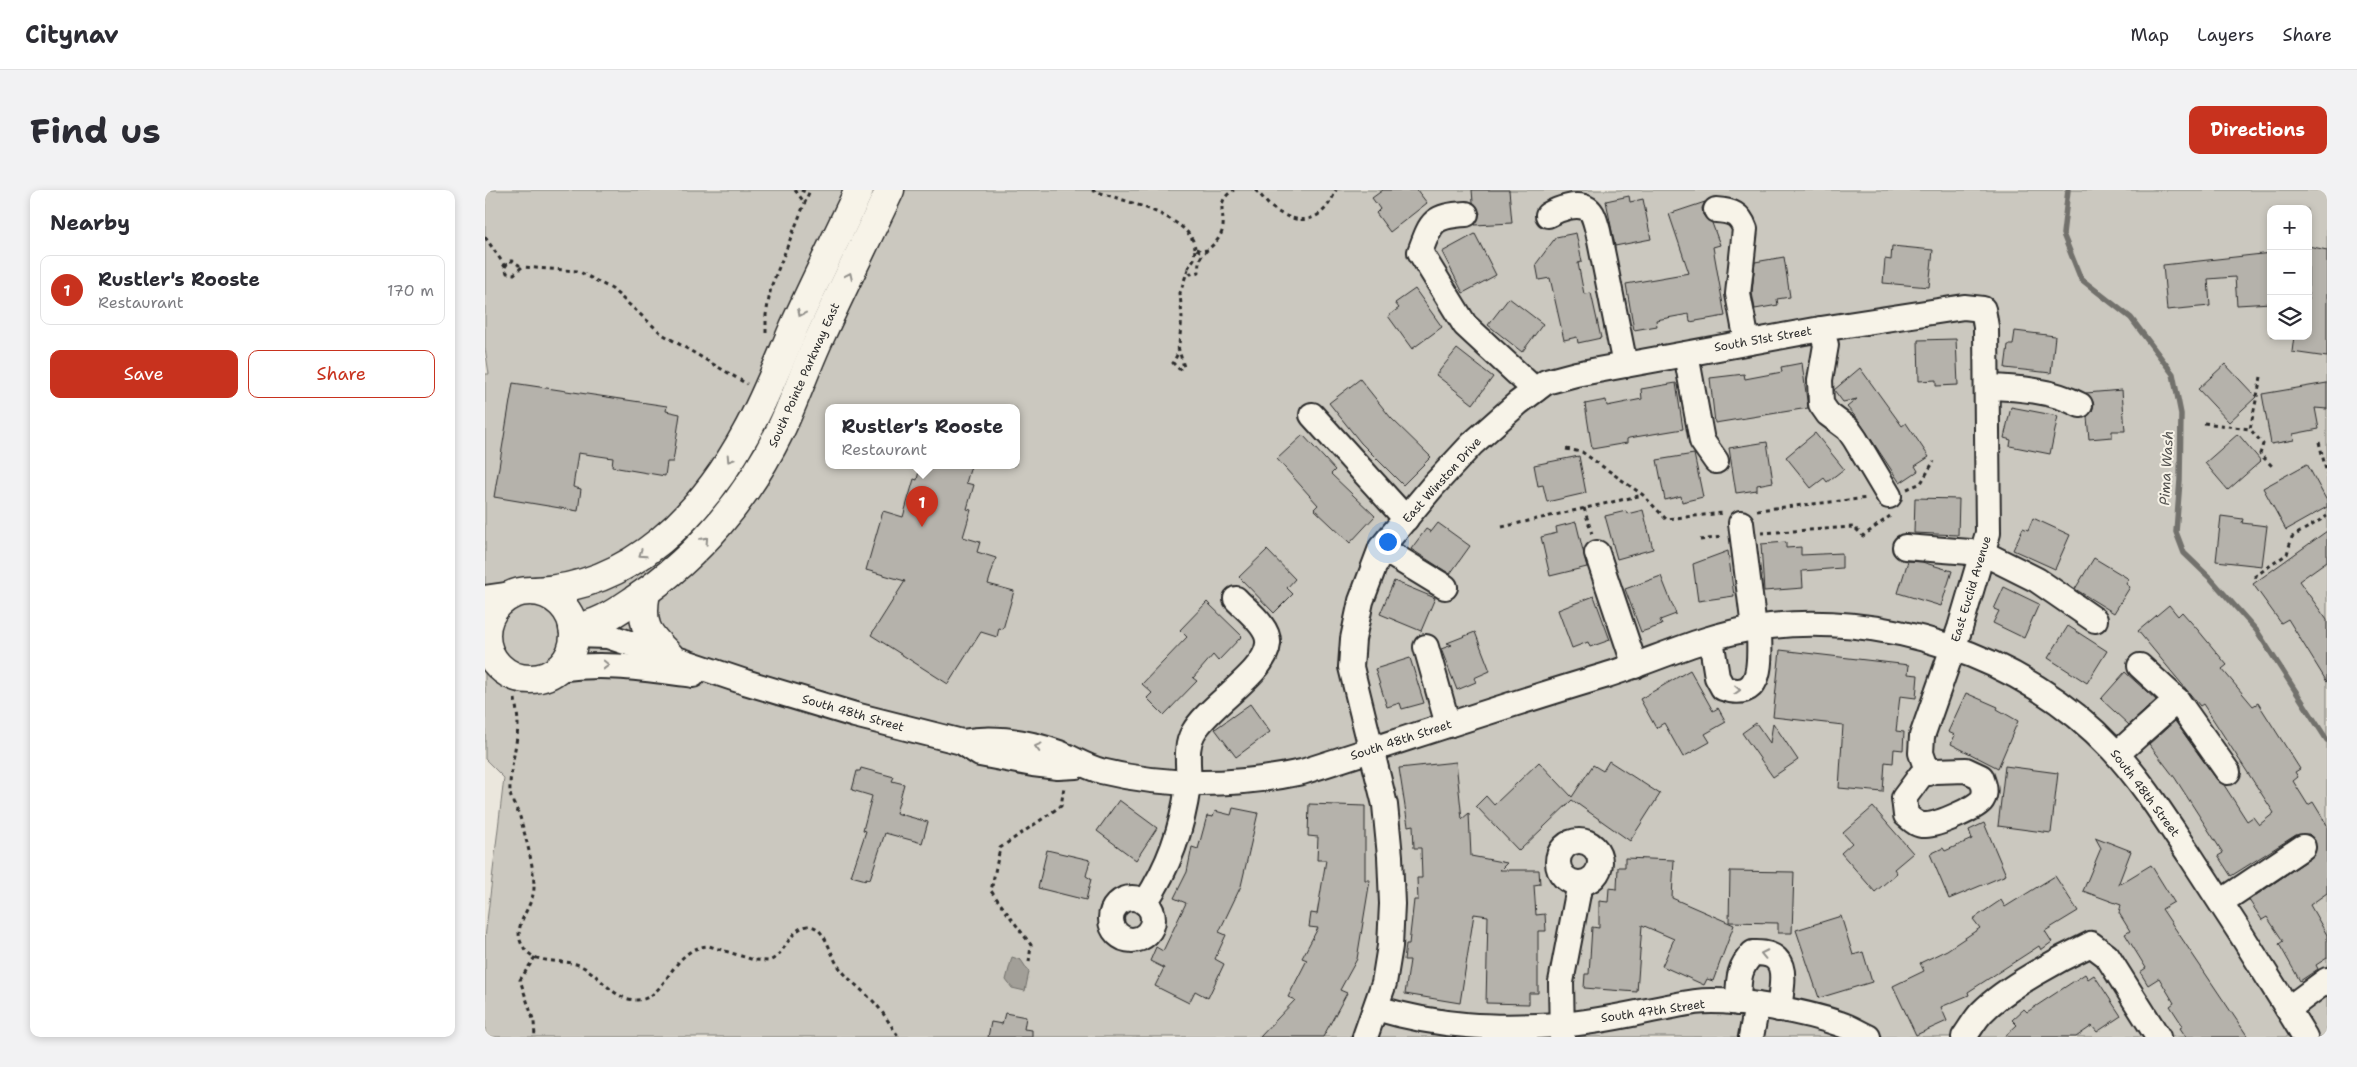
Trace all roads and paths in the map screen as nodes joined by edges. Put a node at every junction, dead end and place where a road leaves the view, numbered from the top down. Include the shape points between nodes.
1 (795, 190) edge
2 (801, 190) edge
3 (859, 190) edge
4 (890, 190) edge
5 (1092, 190) edge
6 (1234, 190) edge
7 (1255, 190) edge
8 (1337, 190) edge
9 (809, 191) edge
10 (804, 202) junction
11 (1717, 210) dead end
12 (1466, 214) dead end
13 (1548, 215) dead end
14 (485, 237) edge
15 (1195, 248) junction
16 (1208, 250) junction
17 (505, 265) junction
18 (520, 267) junction
19 (1188, 268) junction
20 (1983, 309) joint
21 (1821, 329) junction
22 (766, 340) dead end
23 (1747, 342) junction
24 (1179, 347) junction
25 (1686, 354) junction
26 (1625, 365) junction
27 (2261, 377) dead end
28 (753, 380) dead end
29 (1540, 386) junction
30 (1987, 387) junction
31 (2080, 405) dead end
32 (1312, 415) dead end
33 (2204, 423) dead end
34 (2249, 429) junction
35 (2319, 442) dead end
36 (1566, 450) dead end
37 (1934, 460) dead end
38 (1716, 461) dead end
39 (2272, 466) dead end
40 (2327, 474) edge
41 (1643, 495) junction
42 (1892, 495) junction
43 (1585, 508) junction
44 (2327, 516) edge
45 (1405, 519) junction
46 (1741, 520) junction
47 (1502, 527) dead end
48 (1700, 540) dead end
49 (1905, 547) dead end
50 (1381, 548) junction
51 (1597, 553) joint
52 (1983, 553) junction
53 (2254, 577) dead end
54 (1445, 587) dead end
55 (646, 592) junction
56 (524, 593) junction
57 (485, 598) edge
58 (1235, 599) dead end
59 (2095, 620) dead end
60 (1757, 628) junction
61 (574, 632) junction
62 (485, 637) edge
63 (1711, 638) junction
64 (1426, 647) dead end
65 (1952, 649) junction
66 (670, 656) junction
67 (1635, 666) junction
68 (2140, 666) dead end
69 (558, 669) junction
70 (485, 678) edge
71 (745, 682) junction
72 (514, 687) junction
73 (2177, 700) junction
74 (1447, 724) junction
75 (1371, 750) junction
76 (2117, 754) junction
77 (2228, 772) dead end
78 (1928, 773) dead end
79 (1188, 782) junction
80 (1065, 784) dead end
81 (2303, 847) dead end
82 (1580, 883) dead end
83 (2221, 902) junction
84 (1145, 903) dead end
85 (535, 957) junction
86 (1029, 962) dead end
87 (2327, 980) edge
88 (1758, 1006) junction
89 (1376, 1008) junction
90 (2288, 1009) junction
91 (1562, 1031) edge
92 (535, 1037) edge
93 (899, 1037) edge
94 (1365, 1037) edge
95 (1751, 1037) edge
96 (1868, 1037) edge
97 (1964, 1037) edge
98 (2159, 1037) edge
99 (2305, 1037) edge

1 - 10 path
2 - 9 path
3 -> 56 main road via 746,434 712,486 669,533 620,569 603,578 568,588
55 -> 4 main road, South Pointe Parkway East via 699,546 749,487 781,430 820,338
5 - 15 path via 1175,221 1190,235
6 - 16 path via 1223,199 1223,229
7 - 8 path via 1275,210 1304,221 1320,214 1333,200
9 - 10 path
10 - 22 path via 771,287
11 - 23 street via 1739,216 1745,229 1738,294
12 - 29 street via 1445,216 1429,227 1420,252 1465,325
13 - 26 street via 1557,209 1577,207 1587,208 1592,214
14 - 17 path
15 - 16 path
15 - 19 path
16 - 19 path via 1198,261 1199,272 1191,274
17 - 18 path via 513,261
17 - 18 path via 507,273 514,274
18 - 28 path via 577,271 612,289 661,334 732,377 749,385
19 - 24 path via 1180,294
20 - 21 street, South 51st Street via 1964,308
20 - 30 street, East Euclid Avenue
21 - 23 street, South 51st Street
21 - 42 street via 1826,345 1820,380 1821,404 1848,430
23 - 25 street, South 51st Street
24 - 24 path via 1173,363 1179,369 1184,363
25 - 26 street, South 51st Street
25 - 38 street via 1702,442
26 - 29 street, South 51st Street
27 - 34 path
29 - 45 street, East Winston Drive via 1472,444
30 - 31 street via 2018,388 2065,397
30 - 52 street, East Euclid Avenue via 1989,533
32 - 45 street
33 - 34 path
34 - 39 path via 2263,444 2260,454
35 - 40 path
36 - 41 path via 1582,452
37 - 42 path via 1921,483
41 - 43 path
41 - 46 path via 1666,519
42 - 46 path
42 - 46 path via 1900,508 1863,536 1854,527
43 - 47 path
43 - 51 path
44 - 53 path via 2292,537 2287,554
45 - 50 street, East Winston Drive
46 - 48 path
46 - 60 street
49 - 52 street
50 - 54 street
50 - 75 street, East Winston Drive via 1361,600 1351,667
51 - 67 street
52 - 59 street via 2037,580
52 - 65 street, East Euclid Avenue
55 - 61 main road, South Pointe Parkway East via 591,626
55 - 66 main road via 644,625 654,641
56 - 57 street
56 - 61 main road via 553,598 561,604
56 - 62 main road via 504,599 493,611
58 - 79 street via 1267,632 1269,643 1265,656 1256,667 1215,706 1193,734 1188,755
60 - 63 street, South 48th Street
63 -> 60 street via 1717,677 1723,688 1735,692 1747,690 1756,681 1759,666
60 - 65 street, South 48th Street via 1819,624 1857,626 1922,639
61 - 66 street, South 48th Street via 608,636
61 - 69 main road via 569,654
62 - 72 main road via 494,661
63 - 67 street, South 48th Street
64 - 74 street
65 - 76 street, South 48th Street via 2016,675 2074,714
65 - 78 street, East Euclid Avenue via 1922,736 1921,753
66 - 71 street, South 48th Street
67 - 74 street, South 48th Street
68 - 73 street
69 -> 71 street, South 48th Street via 620,665
69 - 72 main road
70 - 72 main road
71 - 79 street, South 48th Street via 962,742 980,754 1059,767 1083,766 1136,779
72 - 85 path via 518,725 510,795 519,815 534,884 532,901 519,932 523,947
73 - 76 street
73 - 77 street
74 - 75 street, South 48th Street
75 - 79 street, South 48th Street via 1275,778 1226,783
75 - 89 street, East Winston Drive via 1385,805 1392,904 1390,946
76 - 83 street, South 48th Street
79 - 84 street via 1175,846 1162,877
80 - 86 path via 1061,806 1000,848 991,891 1031,945
81 - 83 street
82 - 91 street via 1561,982
83 - 90 street, South 48th Street
85 - 92 path via 520,980 534,1022
85 - 93 path via 584,967 615,994 638,1000 657,992 671,969 701,946 769,961 780,954 796,931 814,927 821,933 842,972 873,1000
87 - 90 street
88 - 91 street, South 47th Street via 1697,1002
88 - 95 street
88 - 96 street, South 47th Street via 1841,1024
89 - 91 street, South 47th Street via 1417,1020 1461,1026
89 - 94 street, East Winston Drive
90 - 99 street, South 48th Street
97 - 98 street via 1982,1012 2002,995 2091,944 2107,956

